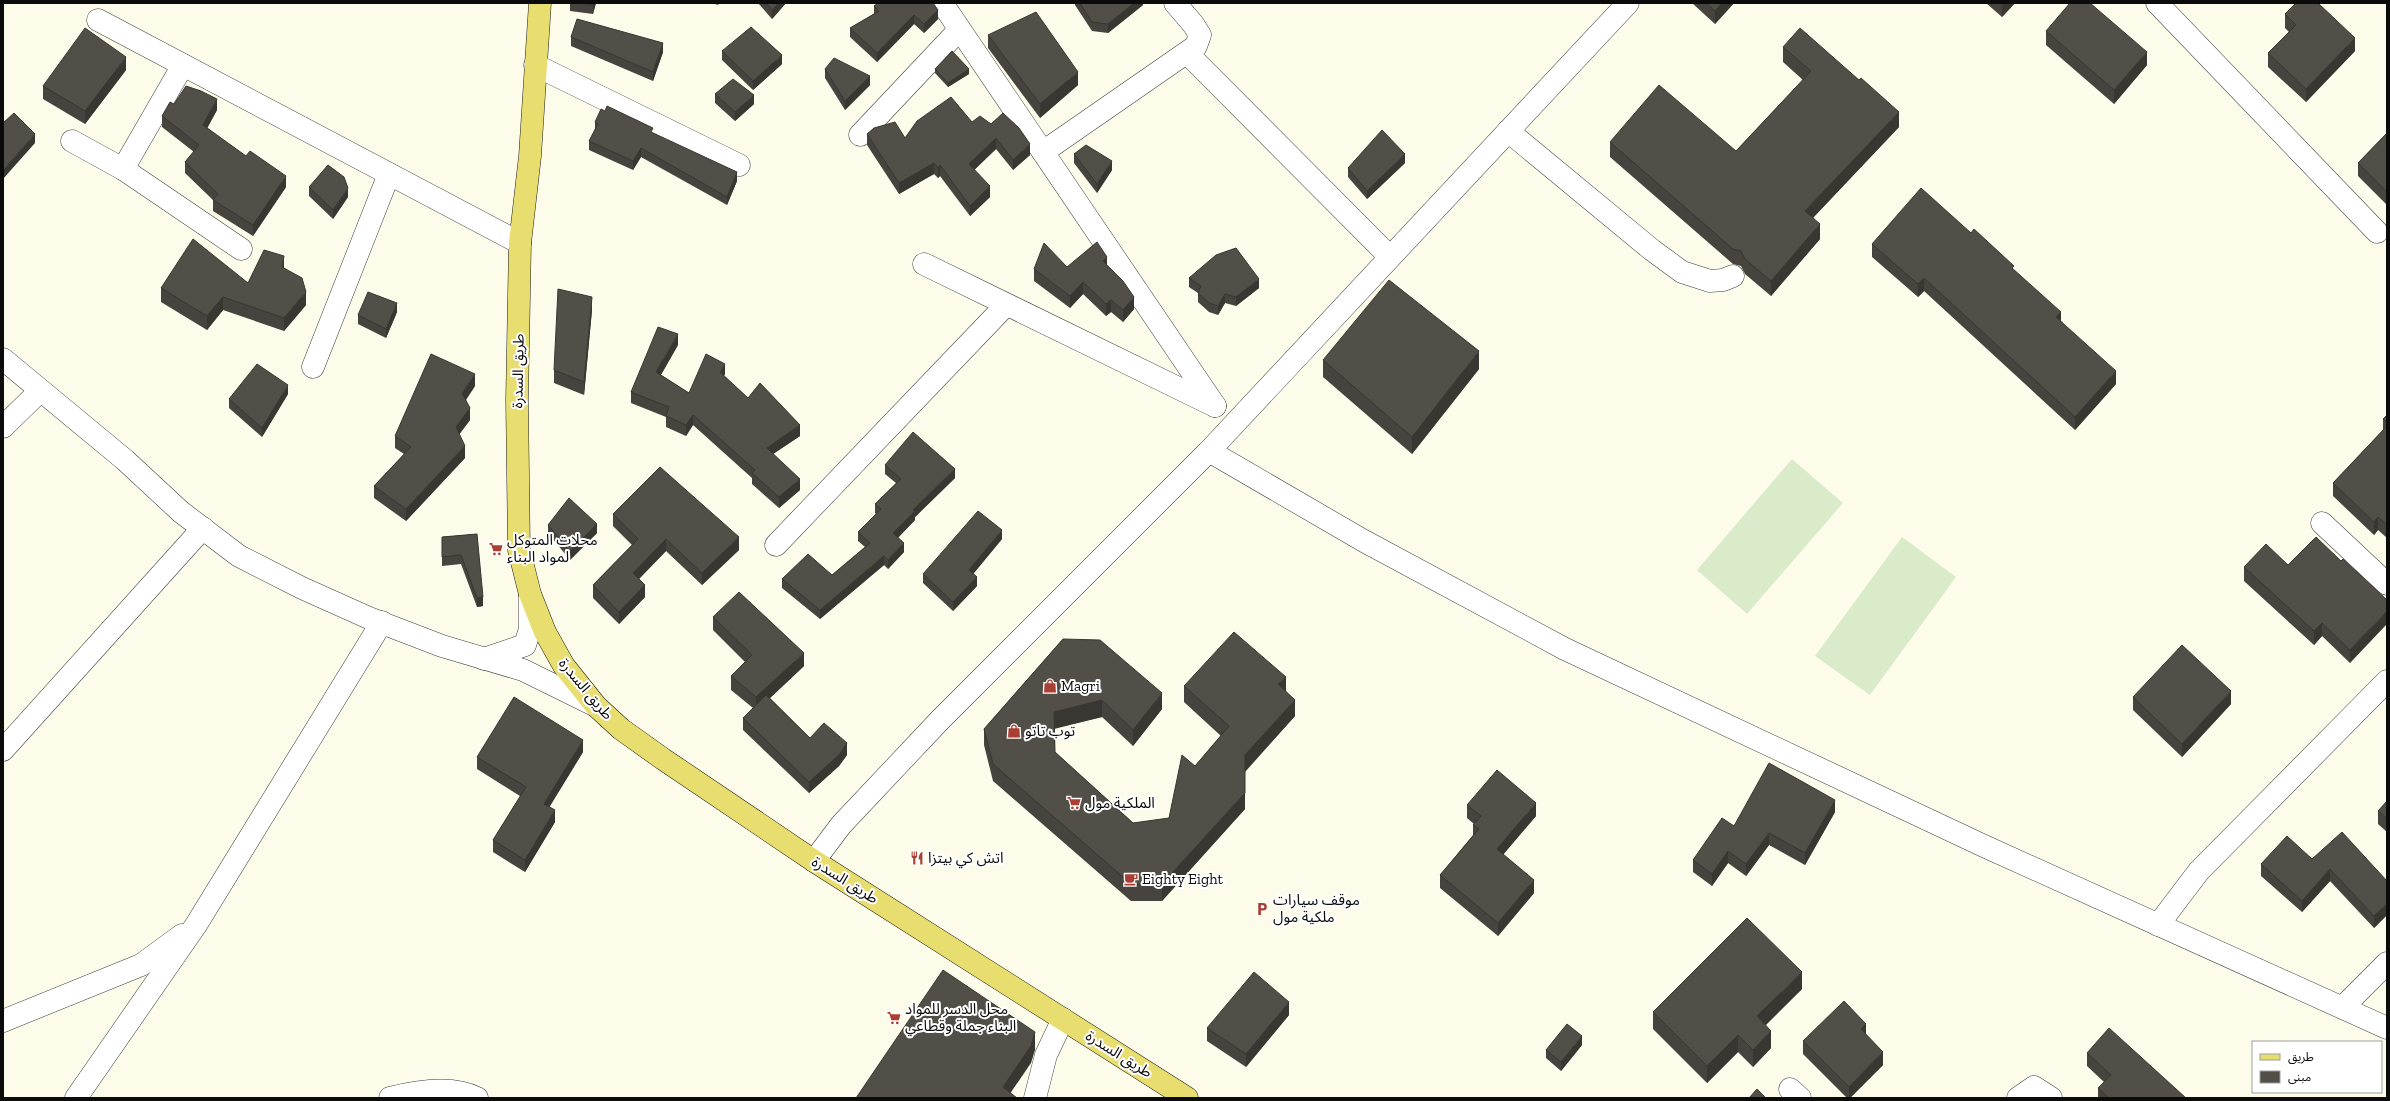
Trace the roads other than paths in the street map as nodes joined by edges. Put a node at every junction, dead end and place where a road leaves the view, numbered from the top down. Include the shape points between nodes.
1 (540, 3) edge
2 (942, 3) edge
3 (1175, 3) edge
4 (1628, 3) edge
5 (2157, 3) edge
6 (98, 20) dead end
7 (959, 30) junction
8 (1188, 54) junction
9 (184, 65) junction
10 (535, 65) junction
11 (1508, 131) junction
12 (860, 135) dead end
13 (72, 141) dead end
14 (1043, 152) junction
15 (739, 166) dead end
16 (123, 169) junction
17 (389, 174) junction
18 (2377, 232) dead end
19 (520, 243) junction
20 (241, 249) dead end
21 (1390, 257) junction
22 (924, 264) dead end
23 (1733, 276) dead end
24 (1006, 305) junction
25 (3, 359) edge
26 (313, 367) dead end
27 (40, 391) junction
28 (1215, 406) junction
29 (1236, 420) junction
30 (3, 427) edge
31 (1209, 450) junction
32 (2322, 523) dead end
33 (203, 528) junction
34 (776, 545) dead end
35 (2387, 584) edge
36 (530, 594) junction
37 (382, 622) junction
38 (484, 659) junction
39 (2387, 681) edge
40 (596, 706) junction
41 (3, 750) edge
42 (814, 861) junction
43 (196, 925) junction
44 (2158, 925) junction
45 (2387, 963) edge
46 (2343, 1007) junction
47 (1063, 1019) junction
48 (3, 1021) edge
49 (2387, 1028) edge
50 (76, 1098) edge
51 (390, 1098) edge
52 (477, 1098) edge
53 (1035, 1098) edge
54 (1187, 1098) edge
55 (2018, 1098) edge
56 (2051, 1098) edge

1 - 10 main road, طريق السدرة
2 - 7 street
3 - 8 street via 1200,35 1196,46
4 - 11 street
5 - 18 street
6 - 9 street
7 - 12 street
7 - 14 street
8 - 14 street
8 - 21 street
9 - 16 street
9 - 17 street
10 - 15 street
10 - 19 main road, طريق السدرة via 530,156
11 - 21 street
11 - 23 street via 1682,272 1710,281
13 - 16 street
14 - 28 street
16 - 20 street
17 - 19 street
17 - 26 street
19 - 36 main road, طريق السدرة via 516,400 519,550
21 - 29 street
22 - 24 street
24 - 28 street
24 - 34 street
25 - 27 street
27 - 30 street
27 - 33 street
28 - 29 street
29 - 31 street
31 - 42 street via 940,720 841,825
31 - 44 street via 1364,541 1565,649
32 - 35 street
33 - 37 street via 240,556 302,588
33 - 41 street
36 - 38 street via 530,629 524,645
36 - 40 main road, طريق السدرة via 564,666
37 - 38 street via 442,646
37 - 43 street
38 - 40 street via 522,670
39 - 44 street via 2199,871
40 - 42 main road, طريق السدرة via 621,729 663,759
42 - 47 main road, طريق السدرة
43 - 48 street via 141,965
43 - 50 street
44 - 46 street
45 - 46 street
46 - 49 street
47 - 53 street via 1046,1055
47 - 54 main road, طريق السدرة
51 - 52 street via 414,1092 464,1091
55 - 56 street via 2034,1087

